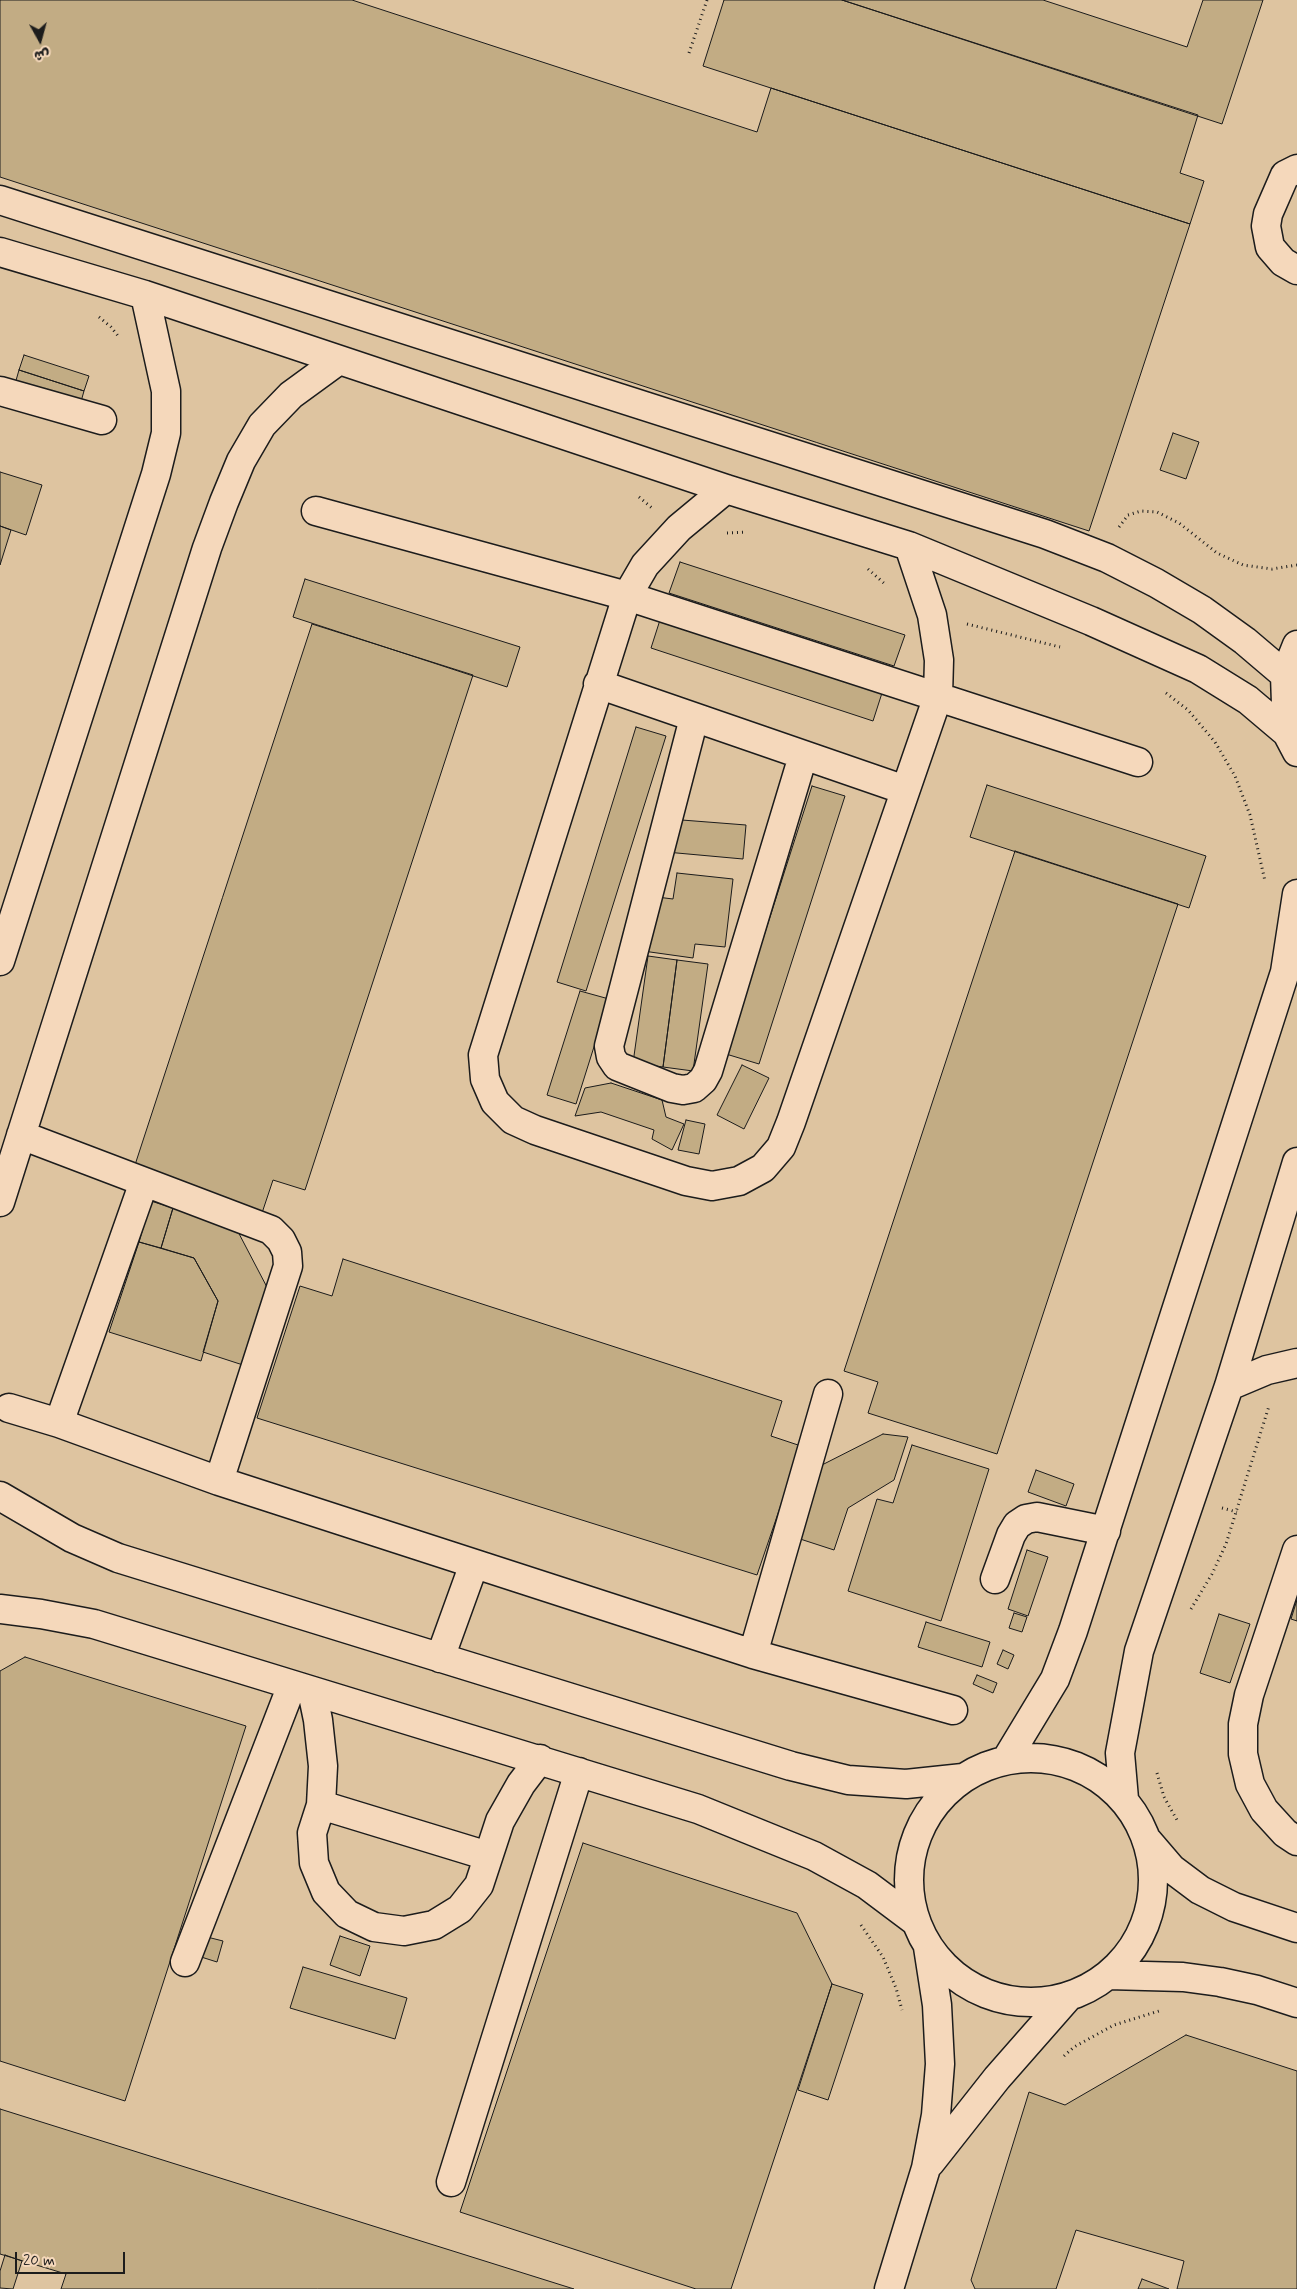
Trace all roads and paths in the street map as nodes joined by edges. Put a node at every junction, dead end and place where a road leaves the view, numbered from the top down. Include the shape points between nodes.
1 (707, 0) edge
2 (689, 53) dead end
3 (1297, 169) edge
4 (0, 200) edge
5 (0, 252) edge
6 (1297, 270) edge
7 (145, 295) junction
8 (96, 315) dead end
9 (122, 342) dead end
10 (339, 360) junction
11 (0, 391) edge
12 (102, 420) dead end
13 (726, 489) junction
14 (637, 495) dead end
15 (316, 511) dead end
16 (679, 528) junction
17 (754, 531) dead end
18 (909, 546) junction
19 (866, 568) dead end
20 (627, 596) junction
21 (932, 615) junction
22 (1297, 645) edge
23 (1062, 647) dead end
24 (1285, 675) junction
25 (598, 684) junction
26 (1162, 690) dead end
27 (938, 696) junction
28 (694, 718) junction
29 (1292, 743) edge
30 (803, 756) junction
31 (1138, 762) dead end
32 (905, 790) junction
33 (1267, 888) dead end
34 (1297, 894) edge
35 (0, 960) edge
36 (22, 1135) junction
37 (1297, 1162) edge
38 (144, 1182) junction
39 (1288, 1190) junction
40 (0, 1202) edge
41 (1297, 1223) edge
42 (1294, 1363) edge
43 (1228, 1386) junction
44 (828, 1394) dead end
45 (10, 1408) dead end
46 (59, 1423) junction
47 (219, 1481) junction
48 (0, 1496) edge
49 (1106, 1531) junction
50 (1297, 1550) edge
51 (474, 1564) junction
52 (996, 1578) dead end
53 (0, 1610) edge
54 (1190, 1610) dead end
55 (753, 1654) junction
56 (440, 1658) junction
57 (302, 1688) junction
58 (953, 1710) dead end
59 (540, 1759) junction
60 (1006, 1760) junction
61 (1156, 1770) dead end
62 (579, 1772) junction
63 (963, 1778) junction
64 (1124, 1799) junction
65 (320, 1805) junction
66 (1180, 1827) dead end
67 (1147, 1840) junction
68 (1297, 1841) edge
69 (488, 1856) junction
70 (914, 1921) junction
71 (859, 1922) dead end
72 (1297, 1928) edge
73 (928, 1947) junction
74 (185, 1962) dead end
75 (1108, 1975) junction
76 (1069, 1996) junction
77 (1297, 2003) edge
78 (1167, 2010) dead end
79 (903, 2016) dead end
80 (1059, 2060) dead end
81 (926, 2168) junction
82 (451, 2182) dead end
83 (889, 2289) edge

1 - 2 path
3 - 6 street via 1286,175 1268,214 1266,226 1270,247 1283,262
4 - 24 street via 1045,534 1107,558 1202,610 1246,641
5 - 7 street
7 - 10 street
7 - 35 street via 166,391 166,433 156,474
8 - 9 path
10 - 13 street
10 - 36 street via 291,395 262,425 241,461 224,502
11 - 12 street
13 - 16 street
13 - 18 street
14 - 16 path
15 - 20 street
16 - 17 path via 705,534
16 - 20 street via 645,565
18 - 21 street
18 - 29 street via 1091,620 1198,668 1248,700
19 - 21 path via 905,600
20 - 25 street
20 - 27 street
21 - 23 path
21 - 27 street via 939,660
22 - 24 street
24 - 29 street
25 - 28 street
25 - 32 street via 483,1055 485,1079 496,1102 513,1120 535,1130 686,1181 712,1186 739,1181 763,1168 781,1147
26 - 33 path via 1188,710 1215,742 1235,776 1250,815
27 - 31 street
27 - 32 street
28 - 30 street
28 - 30 street via 609,1046 611,1057 618,1066 672,1088 694,1088 708,1071
30 - 32 street
34 - 49 street via 1285,972
36 - 38 street
36 - 40 street
37 - 39 street
38 - 46 street
38 - 47 street via 271,1230 287,1252 288,1266
39 - 41 street
39 - 43 street
42 - 43 street
42 - 54 path via 1265,1416 1226,1544
43 - 64 street via 1139,1651 1120,1753
44 - 55 street
45 - 46 street
46 - 47 street
47 - 51 street
48 - 56 street via 72,1538 118,1558
49 - 52 street via 1037,1517 1026,1519 1011,1535
49 - 60 street via 1055,1679
50 - 68 street via 1242,1724 1243,1754 1250,1784 1264,1810
51 - 55 street
51 - 56 street
53 - 57 street via 94,1624
55 - 58 street
56 - 63 street via 791,1766 848,1780 906,1784
57 - 59 street
57 - 65 street via 318,1720 322,1766
57 - 74 street
59 - 62 street
59 - 69 street via 500,1821
60 - 63 street
60 - 64 street via 1049,1759 1090,1772
61 - 66 path via 1164,1797
62 - 70 street via 698,1809 814,1856 867,1885
62 - 82 street
63 - 70 street via 933,1805 914,1841 907,1881
64 - 67 street
65 - 69 street
65 - 69 street via 312,1833 314,1863 326,1892 347,1914 374,1927 404,1931 434,1925 447,1917 460,1908 479,1885
67 - 72 street via 1172,1869 1200,1890 1234,1907
67 - 75 street via 1154,1877 1148,1914 1133,1948
70 - 73 street
71 - 79 path via 883,1957
73 - 76 street via 955,1977 990,1995 1030,2002
73 - 81 street via 937,2005 940,2064 936,2116
75 - 76 street
75 - 77 street via 1201,1980 1257,1990
76 - 81 street via 997,2078
78 - 80 path via 1114,2024 1074,2047
81 - 83 street

